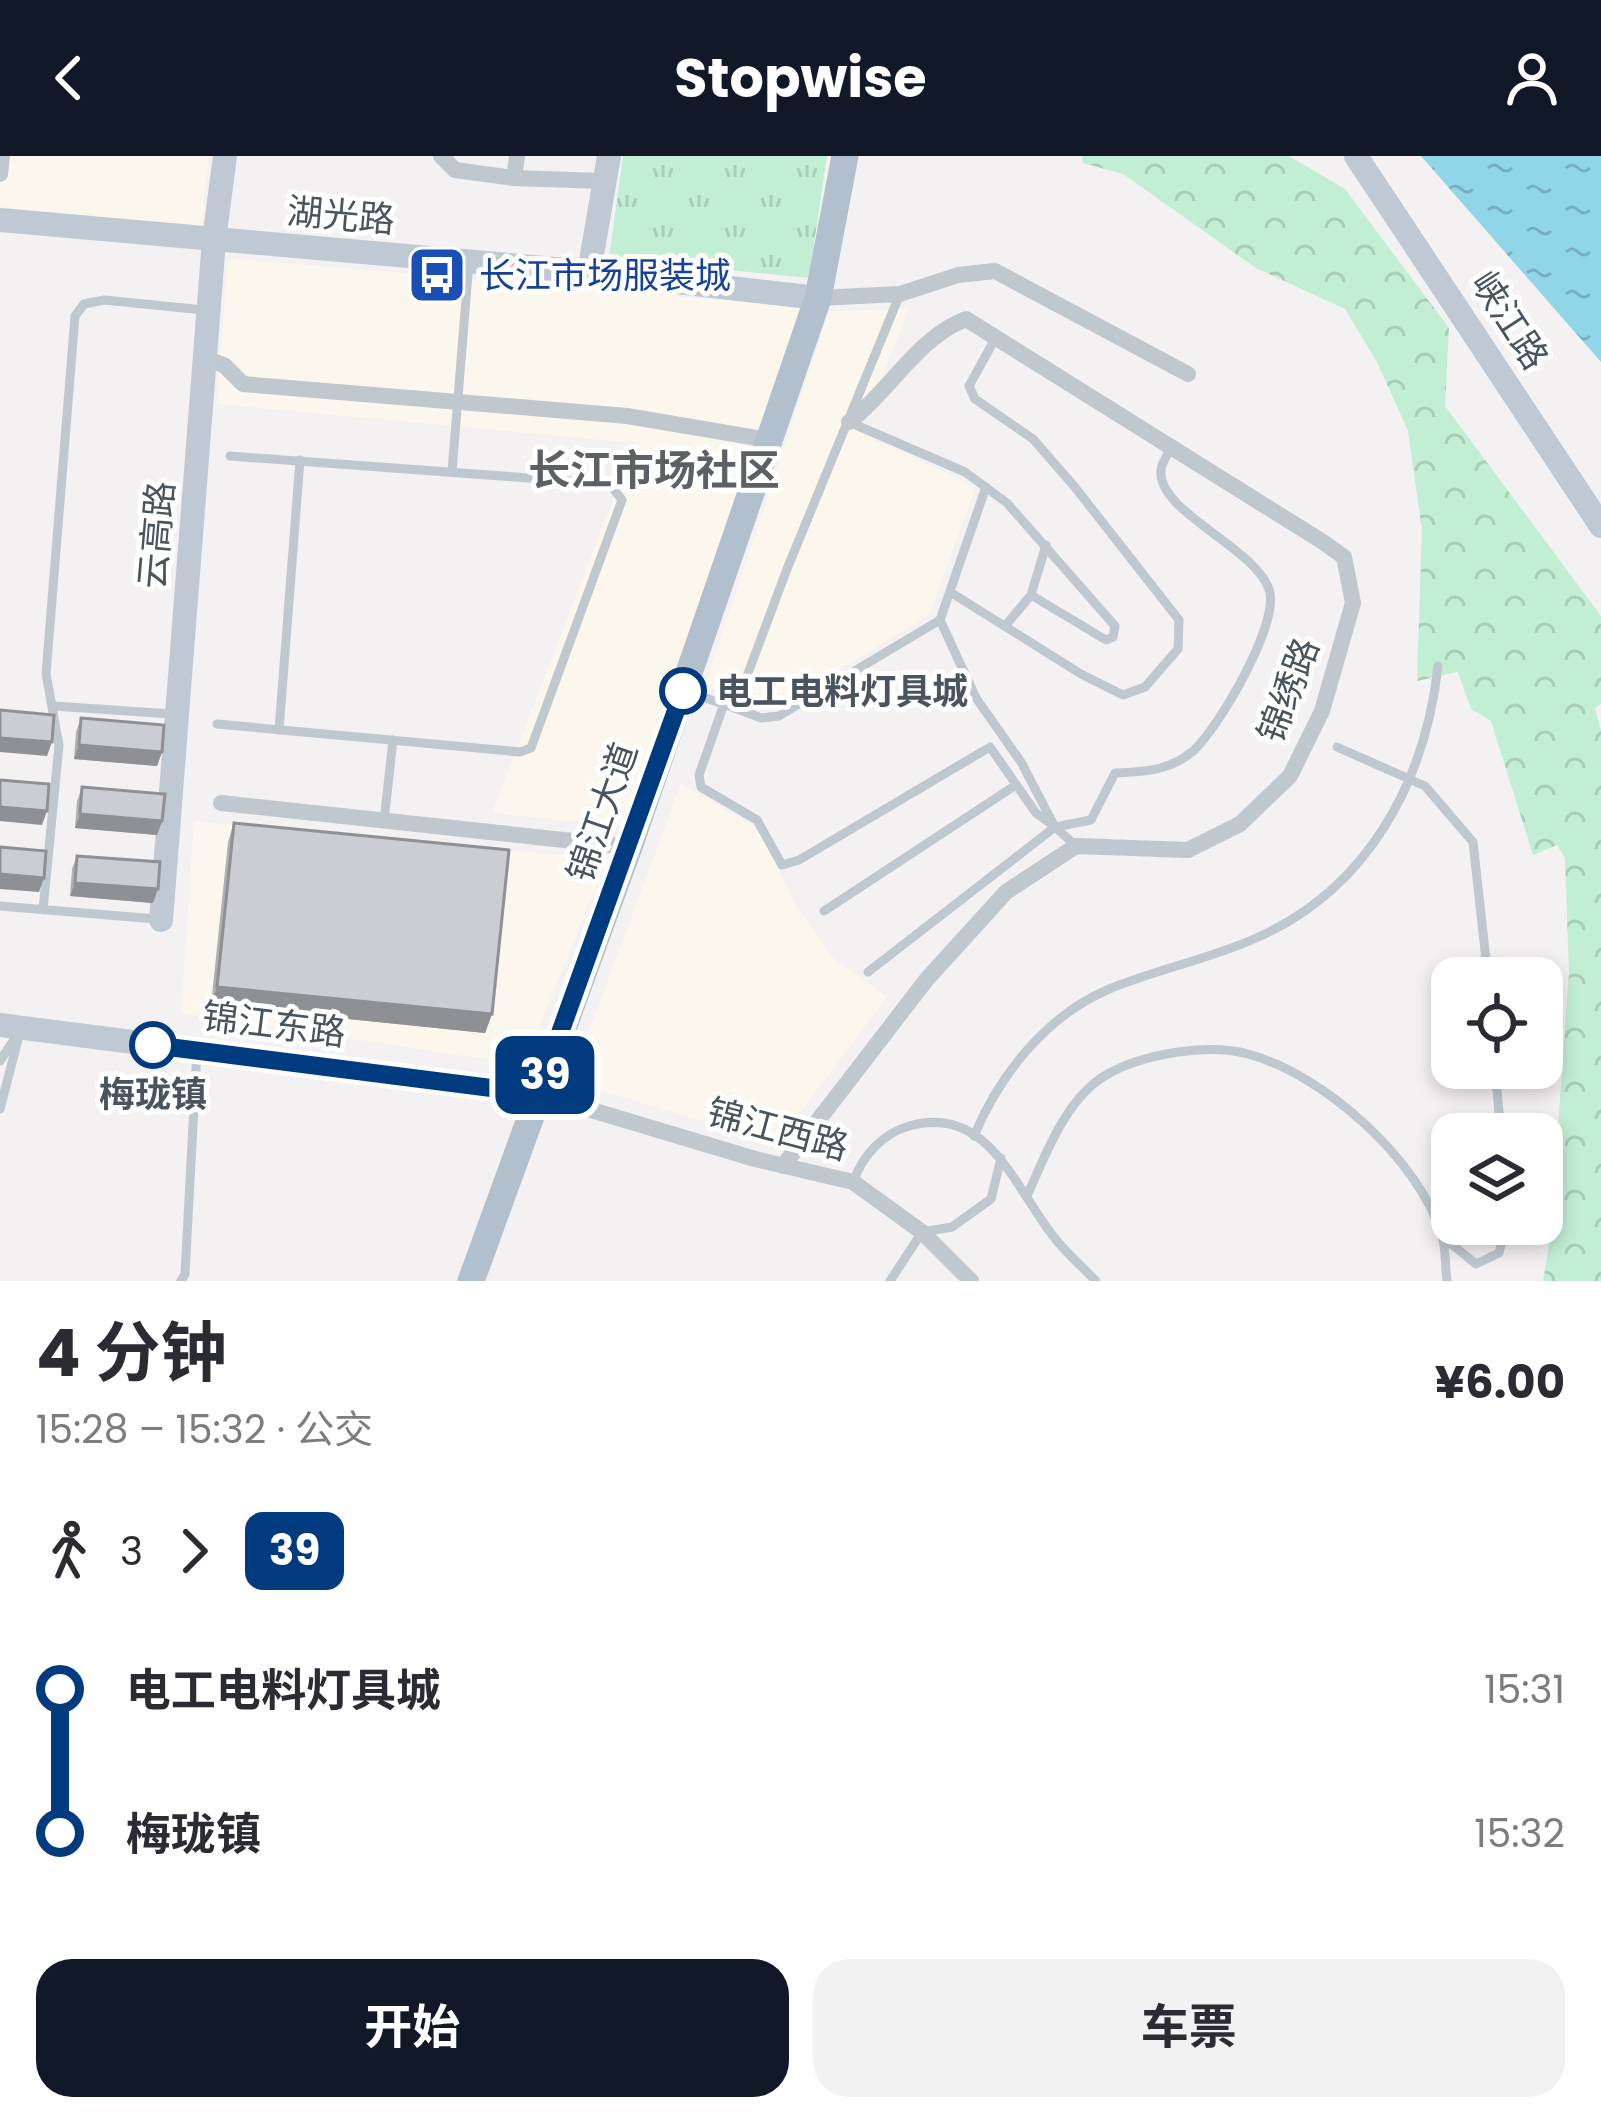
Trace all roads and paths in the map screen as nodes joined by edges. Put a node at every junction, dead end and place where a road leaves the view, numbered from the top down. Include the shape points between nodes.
1 (2, 156) edge
2 (225, 156) edge
3 (442, 156) edge
4 (517, 156) edge
5 (1356, 156) edge
6 (845, 159) edge
7 (606, 168) edge
8 (0, 174) edge
9 (514, 178) junction
10 (0, 220) edge
11 (214, 240) junction
12 (469, 262) junction
13 (589, 272) junction
14 (900, 294) junction
15 (818, 298) junction
16 (209, 311) junction
17 (996, 337) junction
18 (206, 359) junction
19 (1188, 374) dead end
20 (458, 402) junction
21 (848, 422) junction
22 (769, 440) junction
23 (1172, 445) junction
24 (230, 455) dead end
25 (300, 460) junction
26 (452, 471) junction
27 (986, 487) junction
28 (1601, 526) edge
29 (1046, 545) junction
30 (950, 592) junction
31 (1031, 595) junction
32 (940, 620) junction
33 (1005, 626) junction
34 (1438, 666) dead end
35 (683, 691) junction
36 (53, 706) junction
37 (729, 706) junction
38 (178, 714) junction
39 (217, 724) dead end
40 (279, 730) junction
41 (393, 740) junction
42 (1337, 747) dead end
43 (1408, 779) junction
44 (1016, 784) junction
45 (221, 803) dead end
46 (384, 821) junction
47 (1055, 827) junction
48 (1076, 846) junction
49 (629, 848) junction
50 (971, 891) junction
51 (0, 906) edge
52 (43, 910) junction
53 (989, 910) junction
54 (824, 911) dead end
55 (161, 920) joint
56 (1486, 957) edge
57 (868, 972) dead end
58 (11, 1027) edge
59 (197, 1051) junction
60 (0, 1060) edge
61 (538, 1094) junction
62 (0, 1109) edge
63 (974, 1136) junction
64 (1000, 1159) junction
65 (783, 1166) junction
66 (853, 1182) junction
67 (1027, 1196) junction
68 (1431, 1209) edge
69 (922, 1232) junction
70 (1444, 1245) edge
71 (1452, 1245) edge
72 (1501, 1245) edge
73 (181, 1281) edge
74 (471, 1281) edge
75 (890, 1281) edge
76 (970, 1281) edge
77 (1096, 1281) edge
78 (1447, 1281) edge

1 - 8 street
2 - 11 main road, 云高路
3 - 9 street via 454,170
4 - 9 street
5 - 28 main road, 峡江路
6 - 15 main road, 锦江大道
7 - 9 street
7 - 13 main road
10 - 11 main road, 湖光路
11 - 12 main road, 湖光路
11 - 16 main road, 云高路
12 - 13 main road, 湖光路
12 - 20 lane
13 - 15 main road, 湖光路
14 - 15 street
14 - 19 street via 995,271
14 - 21 lane
15 - 22 main road, 锦江大道
16 - 18 main road, 云高路
16 - 36 lane via 104,300 84,304 75,316 46,674
17 - 21 street, 锦绣路 via 966,319 947,326
17 - 23 street, 锦绣路
17 - 33 lane via 969,386 975,399 1033,439 1074,486 1178,620 1178,649 1144,687 1123,695
18 - 20 street via 243,384
18 - 38 main road, 云高路
20 - 22 street via 626,416
20 - 26 lane
21 - 27 lane
21 - 37 lane
22 - 35 main road, 锦江大道
23 - 47 lane via 1161,470 1165,493 1249,560 1271,592 1261,647 1194,751 1150,772 1115,773 1091,820
23 - 48 street, 锦绣路 via 1344,557 1353,603 1322,711 1290,776 1240,824 1188,850
24 - 25 lane
25 - 26 lane
25 - 40 lane
26 - 41 lane via 610,484 622,500 531,748
27 - 29 lane
27 - 30 lane
29 - 31 lane
29 - 31 lane via 1115,626 1113,637
30 - 32 lane
30 - 33 lane
31 - 33 lane
32 - 37 lane via 779,716
32 - 47 lane via 976,698
34 - 43 lane via 1424,746
35 - 37 lane
35 - 49 main road, 锦江大道
36 - 38 lane
36 - 52 lane via 59,745
37 - 44 lane via 701,787 757,820 782,866 991,747
38 - 55 main road, 云高路
39 - 40 lane
40 - 41 lane
41 - 46 lane
42 - 43 lane
43 - 56 lane via 1425,786 1473,842
43 - 63 lane via 1368,855 1317,904 1253,940 1102,992 1016,1062
44 - 47 lane
44 - 54 lane
45 - 46 street
46 - 49 street
47 - 48 lane
47 - 50 lane
48 - 53 street
49 - 61 main road, 锦江大道
50 - 53 lane
50 - 57 lane
51 - 52 lane
52 - 55 lane
53 - 65 street
58 - 59 main road, 锦江东路
58 - 60 lane
58 - 62 lane
59 - 61 main road, 锦江东路
59 - 73 lane
61 - 65 street, 锦江西路
61 - 74 main road, 锦江大道
63 - 64 lane
63 - 66 lane via 933,1119 888,1132
64 - 67 lane
64 - 69 lane via 991,1199 952,1227
65 - 66 street, 锦江西路
66 - 69 street, 锦江西路
67 - 68 lane via 1062,1120 1104,1076 1178,1050 1246,1053 1321,1086 1380,1140
67 - 77 lane
69 - 75 lane
69 - 76 street, 锦江西路
70 - 78 lane
71 - 72 lane via 1476,1264

